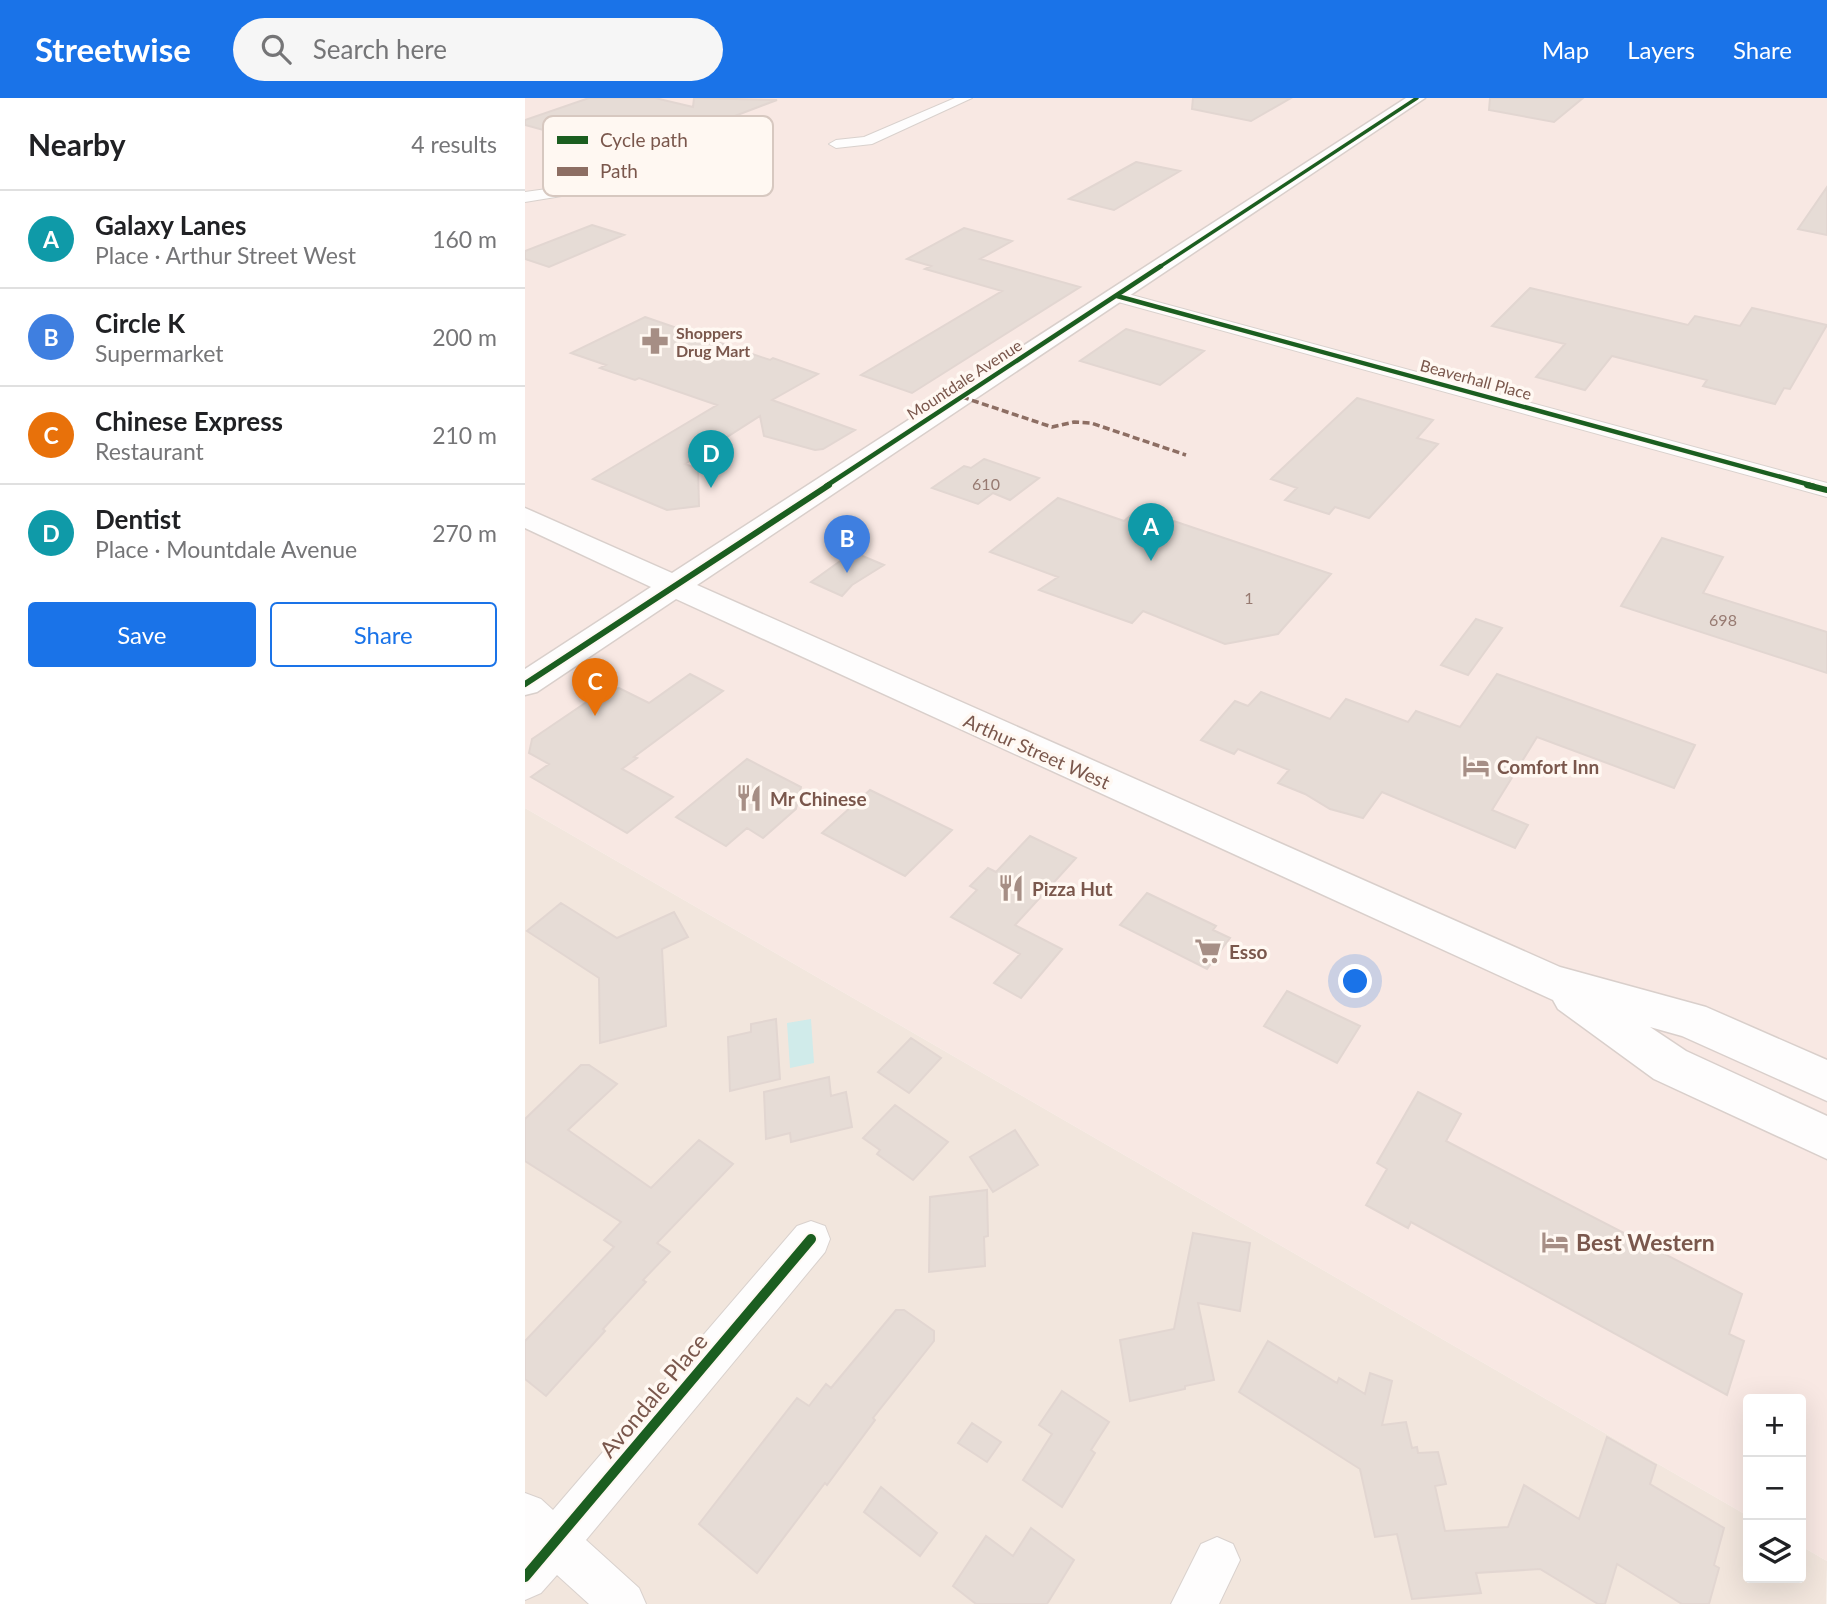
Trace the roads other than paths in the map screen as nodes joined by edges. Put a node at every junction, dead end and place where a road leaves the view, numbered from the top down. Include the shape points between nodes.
1 (966, 98) edge
2 (1417, 98) edge
3 (836, 144) dead end
4 (543, 194) edge
5 (525, 197) edge
6 (1117, 296) junction
7 (1827, 490) edge
8 (525, 517) edge
9 (675, 586) junction
10 (525, 684) edge
11 (1551, 982) junction
12 (1827, 1081) edge
13 (1827, 1138) edge
14 (811, 1239) dead end
15 (540, 1529) edge
16 (1217, 1560) dead end
17 (525, 1577) edge
18 (624, 1604) edge
19 (1194, 1604) edge

1 - 3 street via 867,141
2 - 6 street, Mountdale Avenue
4 - 5 street
6 - 7 street, Beaverhall Place
6 - 9 street, Mountdale Avenue
8 - 9 street, Arthur Street West
9 - 10 street, Mountdale Avenue
9 - 11 street, Arthur Street West
11 - 12 street, Arthur Street West via 1691,1020
11 - 13 street, Arthur Street West via 1670,1065
14 - 15 street, Avondale Place
15 - 17 street, Avondale Place
15 - 18 street
16 - 19 street

